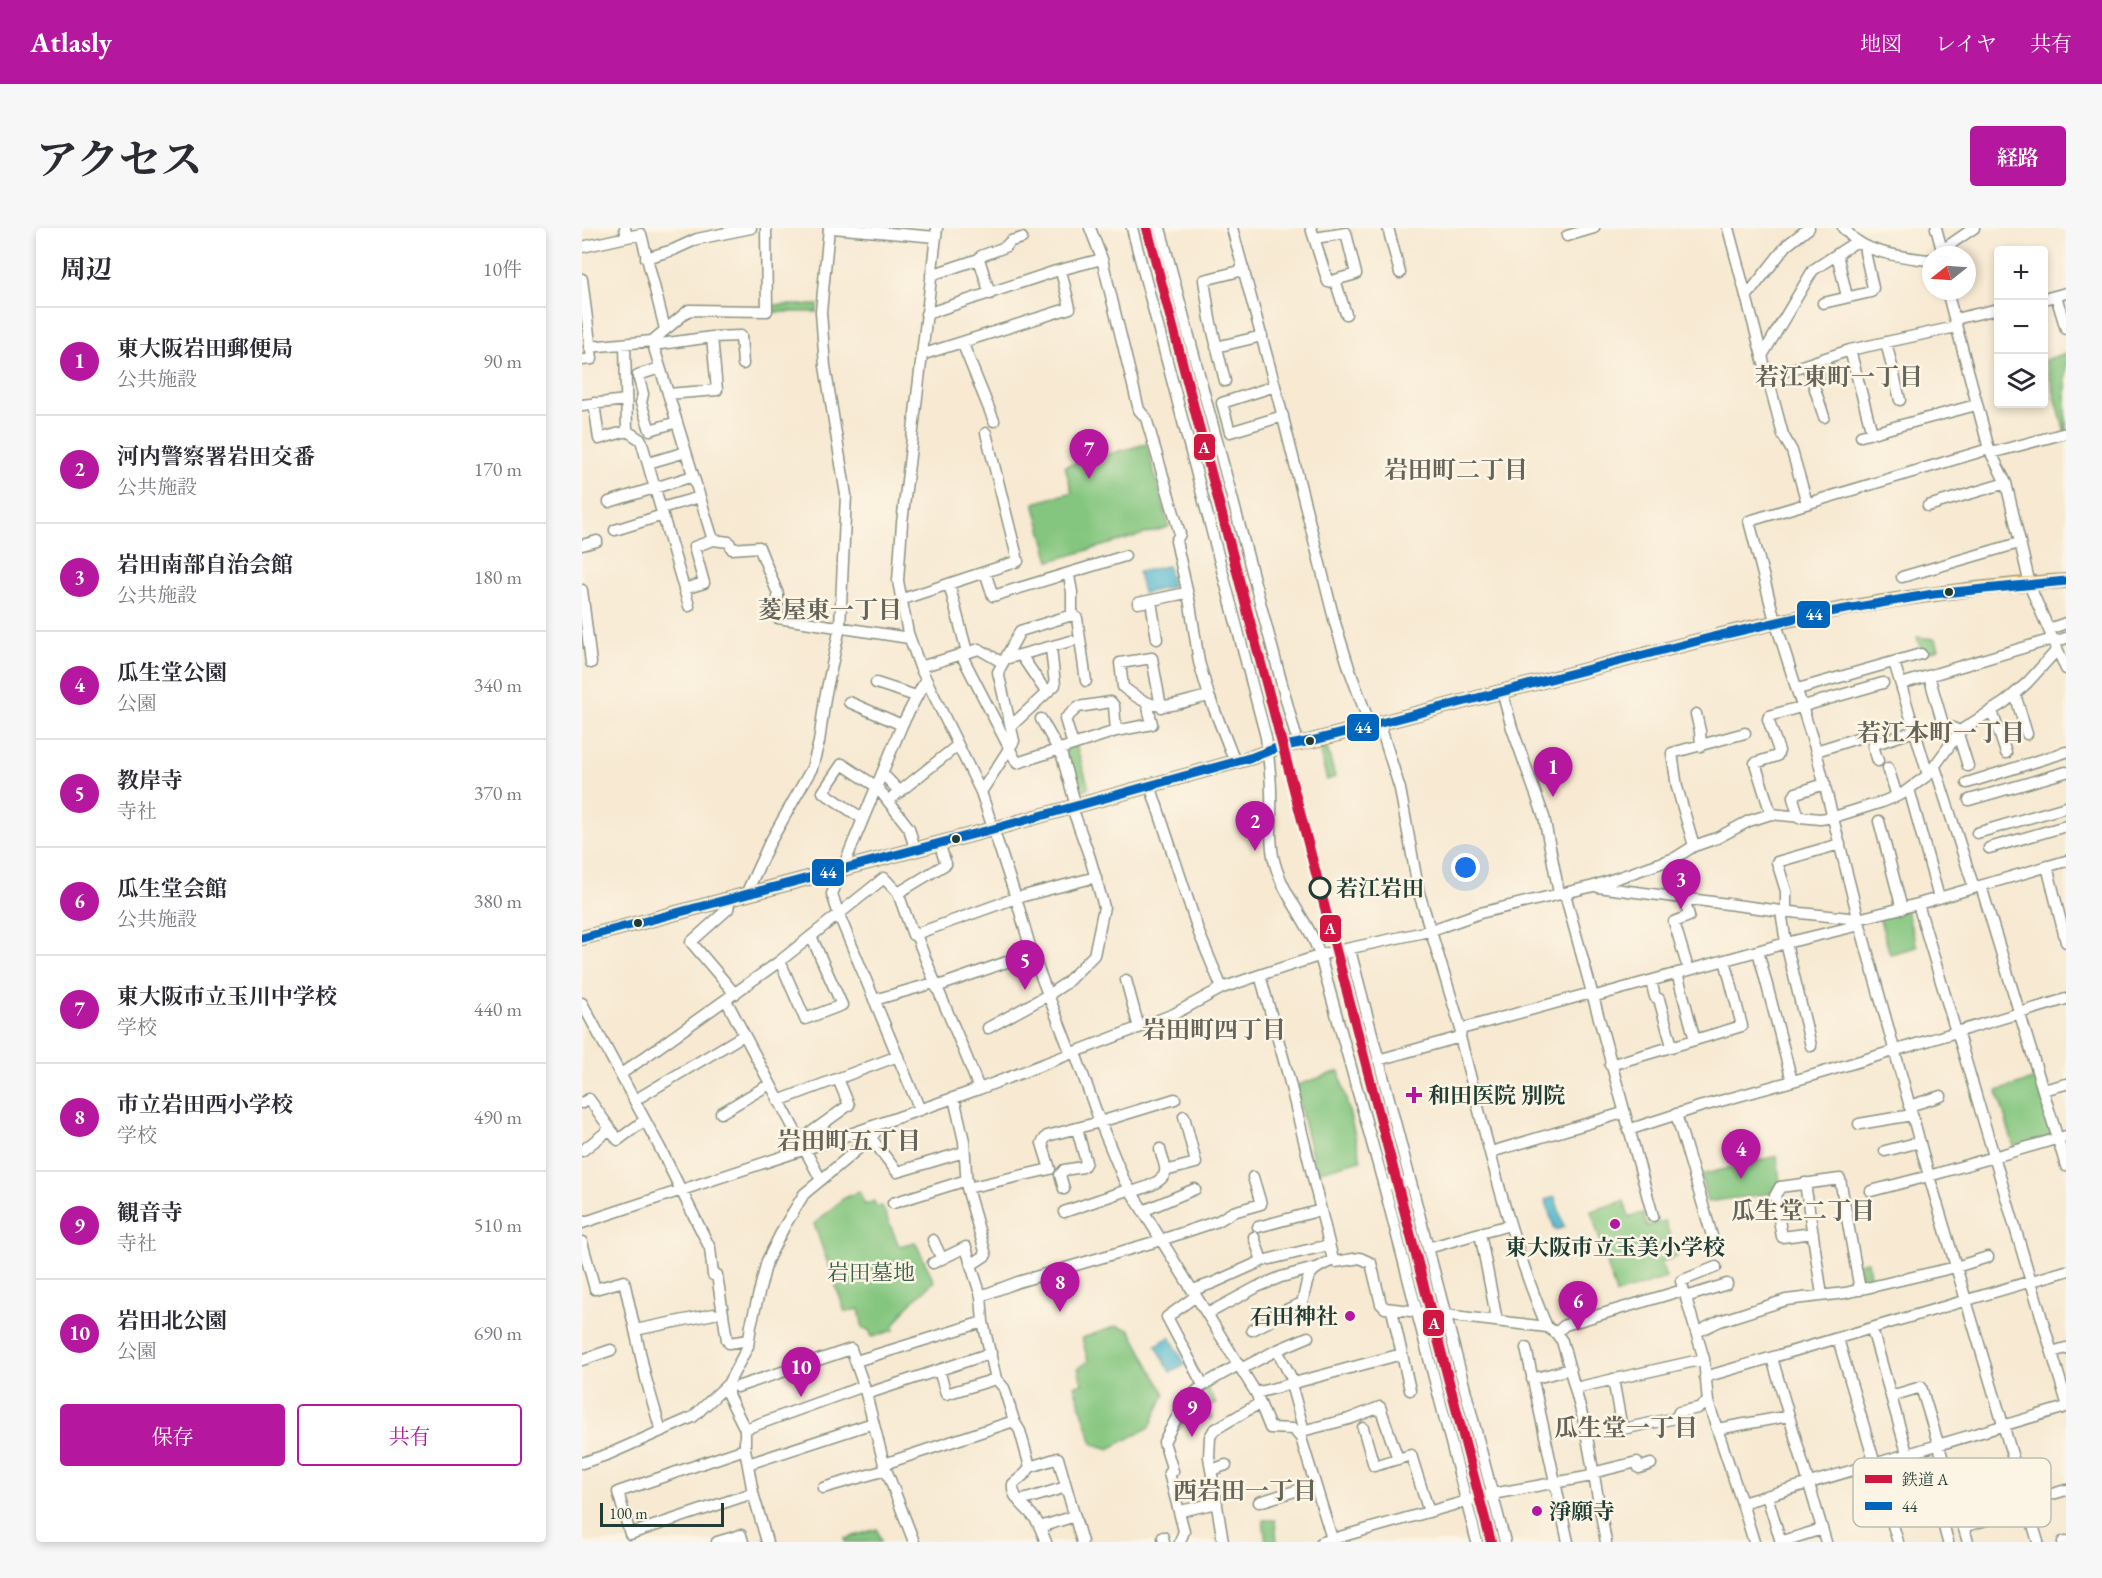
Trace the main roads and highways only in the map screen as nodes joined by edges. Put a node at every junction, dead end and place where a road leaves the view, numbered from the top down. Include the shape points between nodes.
1 (2066, 581) edge
2 (582, 938) edge

1 - 2 main road via 1847,608 1776,622 1268,751

